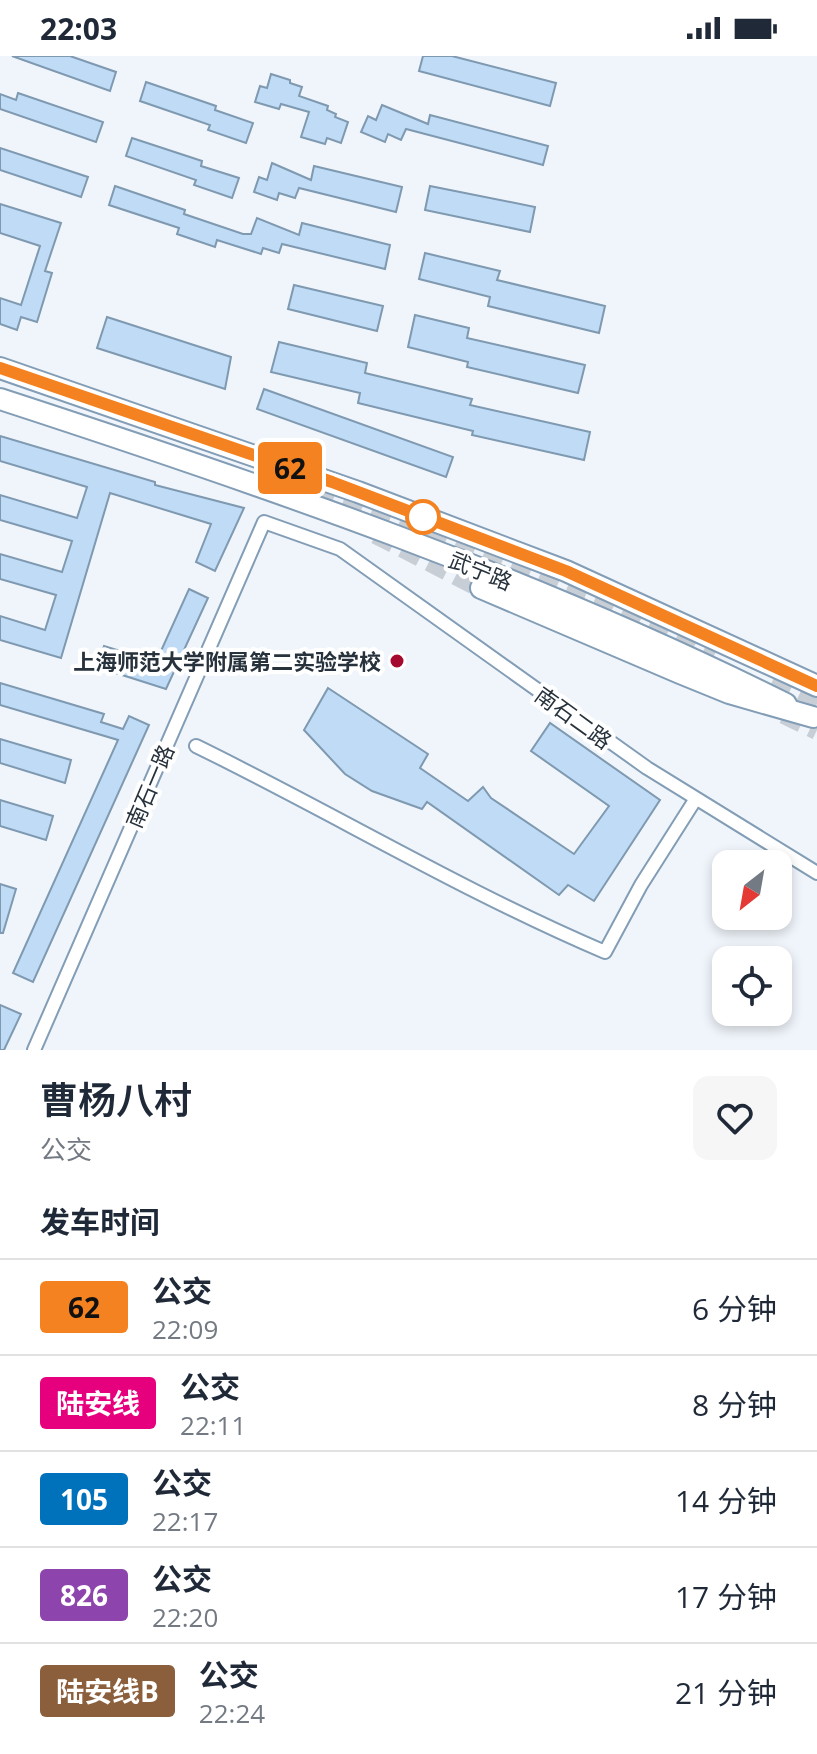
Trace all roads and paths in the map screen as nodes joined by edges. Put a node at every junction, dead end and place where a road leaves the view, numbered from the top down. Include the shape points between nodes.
1 (0, 368) edge
2 (0, 399) edge
3 (264, 522) joint
4 (481, 588) tunnel mouth
5 (817, 686) edge
6 (815, 718) edge
7 (196, 746) dead end
8 (695, 800) junction
9 (817, 873) edge
10 (34, 1050) edge

1 - 5 main road, 武宁路 via 343,486 566,571
2 - 6 main road, 武宁路 via 363,523 606,620
3 - 8 street, 南石二路 via 340,549
3 - 10 street, 南石一路
4 - 6 main road via 692,678
7 - 8 street via 505,908 605,952
8 - 9 street, 南石二路

